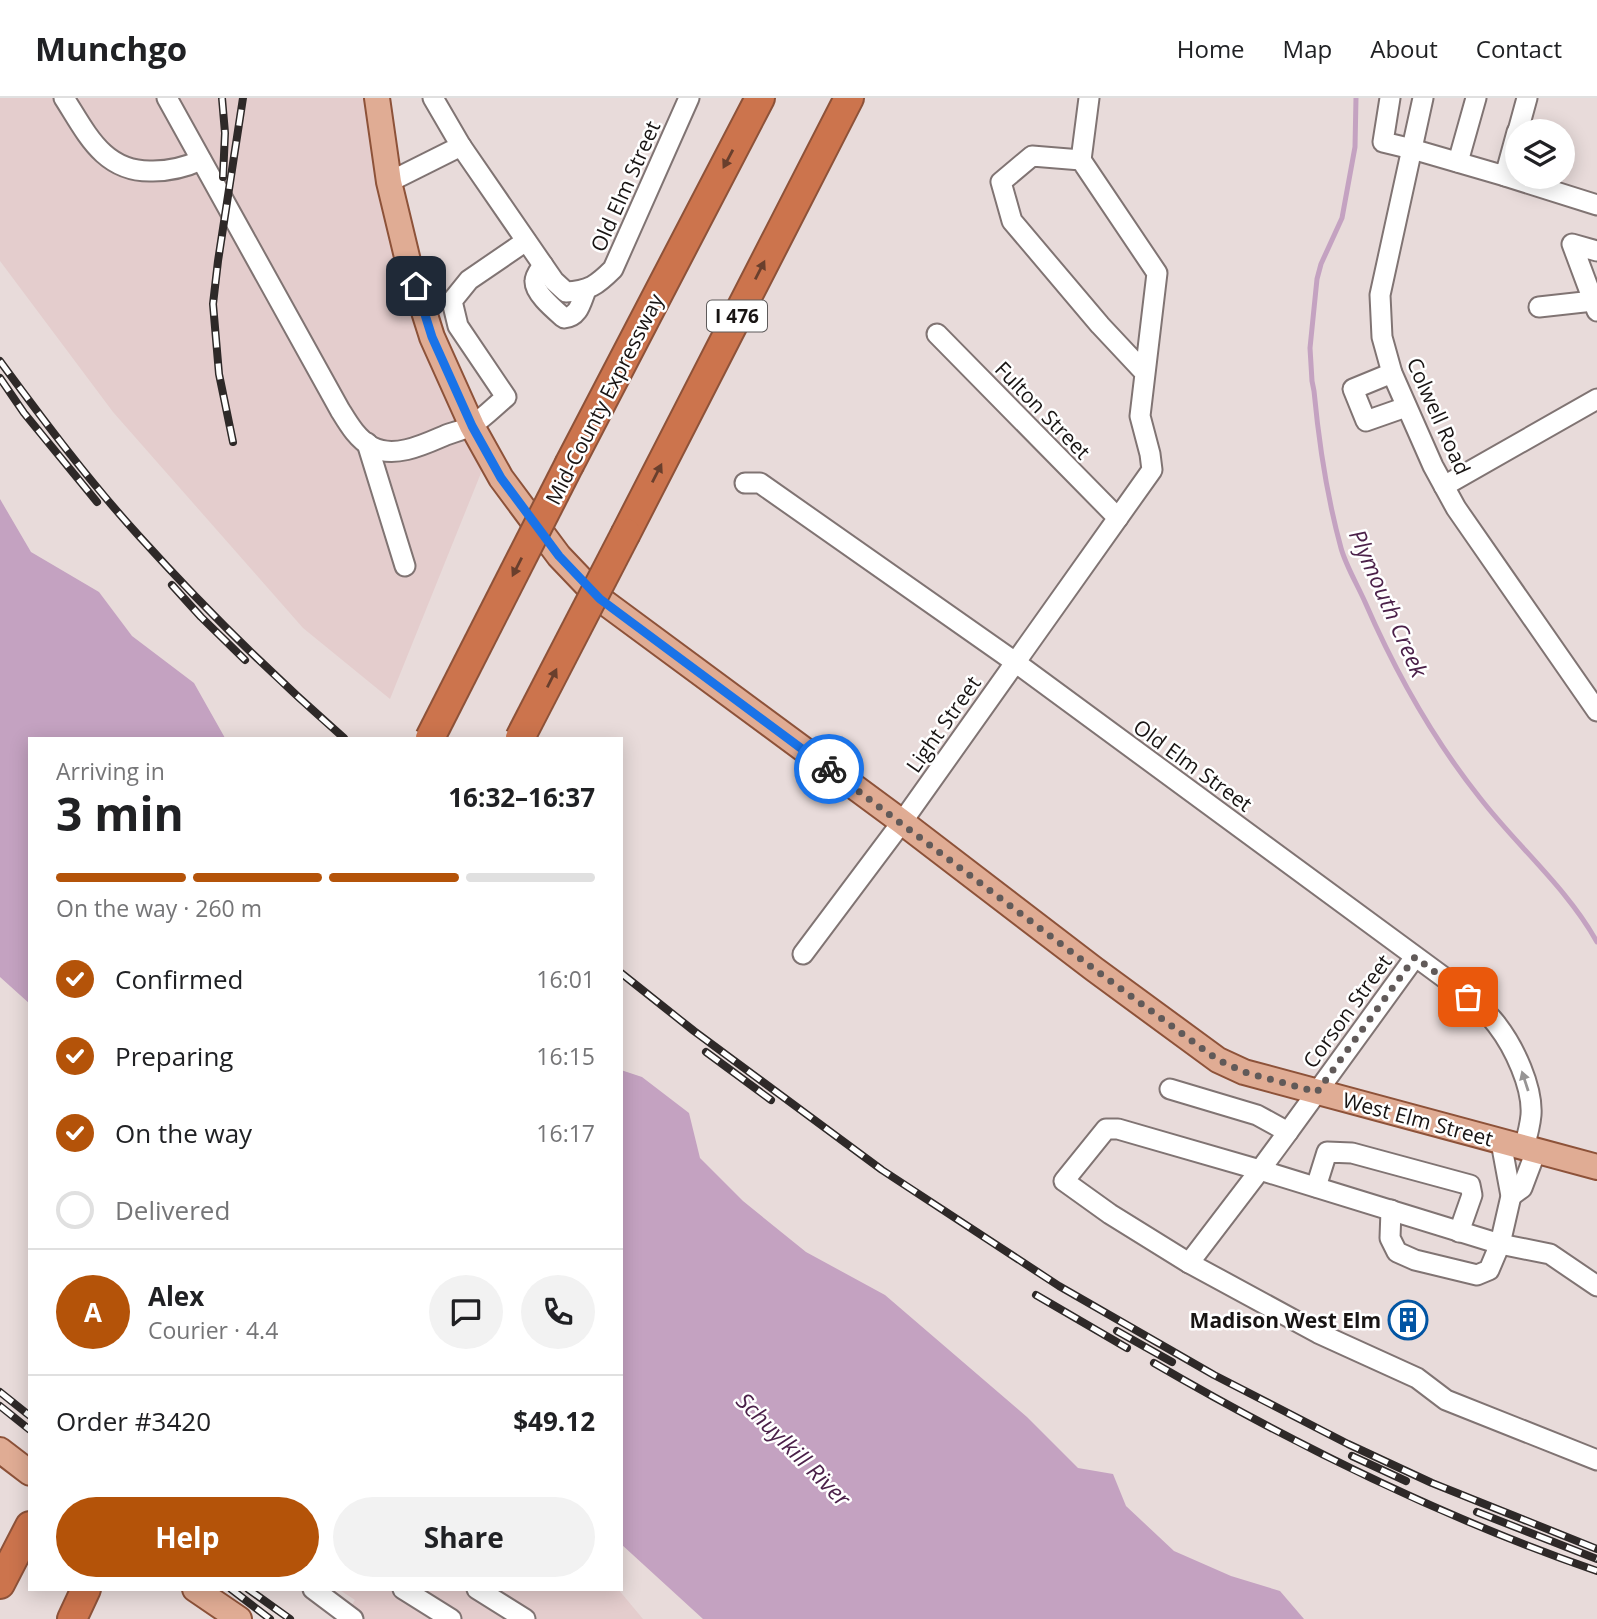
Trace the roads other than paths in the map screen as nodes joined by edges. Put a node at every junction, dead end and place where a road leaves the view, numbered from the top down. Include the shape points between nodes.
1 (64, 98) edge
2 (167, 98) edge
3 (377, 98) edge
4 (432, 98) edge
5 (689, 98) edge
6 (760, 98) edge
7 (849, 98) edge
8 (1089, 98) edge
9 (1390, 98) edge
10 (1423, 98) edge
11 (1476, 98) edge
12 (1527, 98) edge
13 (1521, 119) edge
14 (461, 146) junction
15 (1412, 149) junction
16 (201, 160) junction
17 (1081, 160) junction
18 (1458, 162) junction
19 (1505, 176) edge
20 (389, 181) junction
21 (1546, 189) edge
22 (1597, 205) edge
23 (526, 240) junction
24 (1597, 251) edge
25 (1595, 306) edge
26 (1539, 307) dead end
27 (937, 334) dead end
28 (1145, 373) junction
29 (1392, 373) junction
30 (1597, 399) edge
31 (1406, 407) junction
32 (472, 426) junction
33 (367, 443) junction
34 (745, 483) dead end
35 (1444, 486) junction
36 (1118, 518) junction
37 (405, 566) dead end
38 (1015, 662) junction
39 (1597, 711) edge
40 (431, 737) edge
41 (521, 737) edge
42 (902, 822) junction
43 (803, 954) dead end
44 (1415, 957) junction
45 (1170, 1089) dead end
46 (1317, 1092) junction
47 (1288, 1132) junction
48 (1520, 1146) junction
49 (1597, 1167) edge
50 (1260, 1170) junction
51 (1316, 1187) junction
52 (1511, 1196) junction
53 (1391, 1210) junction
54 (1459, 1231) junction
55 (1500, 1244) junction
56 (1189, 1263) junction
57 (1597, 1286) edge
58 (0, 1450) edge
59 (1597, 1460) edge
60 (28, 1471) edge
61 (28, 1530) edge
62 (0, 1584) edge
63 (85, 1591) edge
64 (198, 1591) edge
65 (316, 1591) edge
66 (406, 1591) edge
67 (480, 1591) edge
68 (72, 1619) edge
69 (239, 1619) edge
70 (353, 1619) edge
71 (451, 1619) edge
72 (525, 1619) edge

1 - 16 street via 94,144 119,166 163,171
2 - 16 street
3 - 20 main road, West Elm Street
4 - 14 street, Old Elm Street
5 - 23 street, Old Elm Street via 613,269 598,284 582,292 566,292
6 -> 40 highway, Mid-County Expressway, bridge
41 -> 7 highway, I 476, bridge
8 - 17 street
9 - 15 street via 1383,142
10 - 15 street, Colwell Road
11 - 18 street
12 - 13 street
14 - 20 street
14 - 23 street, Old Elm Street
15 - 18 street
15 - 29 street, Colwell Road via 1380,295 1382,337
16 - 33 street via 340,410
17 - 28 street, Light Street via 1157,273
17 - 28 street via 1032,156 1001,183 1012,221
18 - 19 street
20 - 32 main road, West Elm Street via 432,337
21 - 22 street
23 - 32 street via 469,280 452,301 458,326 506,397
24 - 25 street via 1572,244
25 - 26 street
27 - 36 street, Fulton Street
28 - 36 street, Light Street via 1140,416 1152,470
29 - 31 street, Colwell Road
29 - 31 street via 1353,389 1366,421
30 - 35 street
31 - 35 street, Colwell Road
32 - 33 street via 407,450 389,451
32 - 42 main road, West Elm Street via 501,478 559,556 600,599
33 - 37 street
34 - 38 street, Old Elm Street via 760,483
35 - 39 street, Colwell Road
36 - 38 street, Light Street
38 - 42 street, Light Street
38 - 44 street, Old Elm Street
42 - 43 street, Light Street
42 - 46 main road, West Elm Street via 1218,1060
44 - 46 street, Corson Street
48 -> 44 street, Old Elm Street via 1531,1115 1516,1056 1480,1007
45 - 47 street via 1257,1115
46 - 47 street, Corson Street
46 - 48 main road, West Elm Street
47 - 50 street, Corson Street
48 - 49 main road, West Elm Street
48 - 52 street
48 - 52 street via 1522,1188
50 - 51 street
50 - 56 street, Corson Street
50 - 56 street via 1105,1129 1064,1181
51 - 53 street
51 - 54 street via 1327,1152 1352,1153 1470,1185 1472,1195
52 - 55 street
53 - 54 street
53 - 55 street via 1390,1238 1397,1252 1415,1260 1477,1275 1489,1270
54 - 55 street
55 - 57 street via 1550,1254
56 - 59 street via 1318,1334 1417,1378 1446,1400
58 - 60 main road
61 - 62 highway
63 - 68 highway
64 - 69 main road
65 - 70 street
66 - 71 street
67 - 72 street

